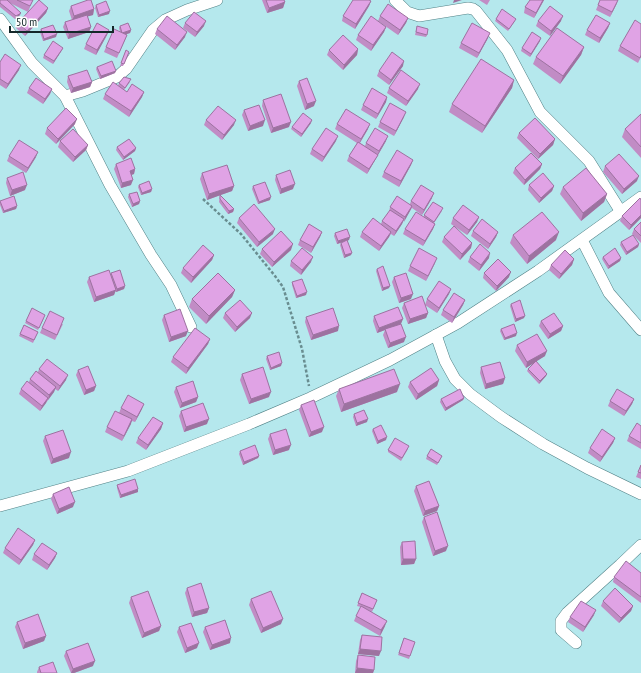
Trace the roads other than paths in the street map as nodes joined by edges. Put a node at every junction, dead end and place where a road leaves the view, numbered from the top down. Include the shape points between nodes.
1 (217, 0) edge
2 (394, 0) edge
3 (0, 18) edge
4 (65, 96) junction
5 (641, 197) edge
6 (621, 212) junction
7 (582, 240) junction
8 (191, 327) dead end
9 (641, 330) edge
10 (436, 335) junction
11 (641, 494) edge
12 (0, 506) edge
13 (641, 545) edge
14 (576, 644) dead end

1 - 4 street via 165,20 153,30 126,69 117,77
2 - 6 street via 407,12 418,16 468,8 476,11 507,50 540,112 589,161
3 - 4 street via 32,63
4 - 8 street via 110,185 171,285
5 - 6 street
6 - 7 street
7 - 9 street via 609,293
7 - 10 street
10 - 11 street via 445,361 455,379 470,394 543,444
10 - 12 street via 390,360 249,424 128,471
13 - 14 street via 566,613 561,621 561,630

